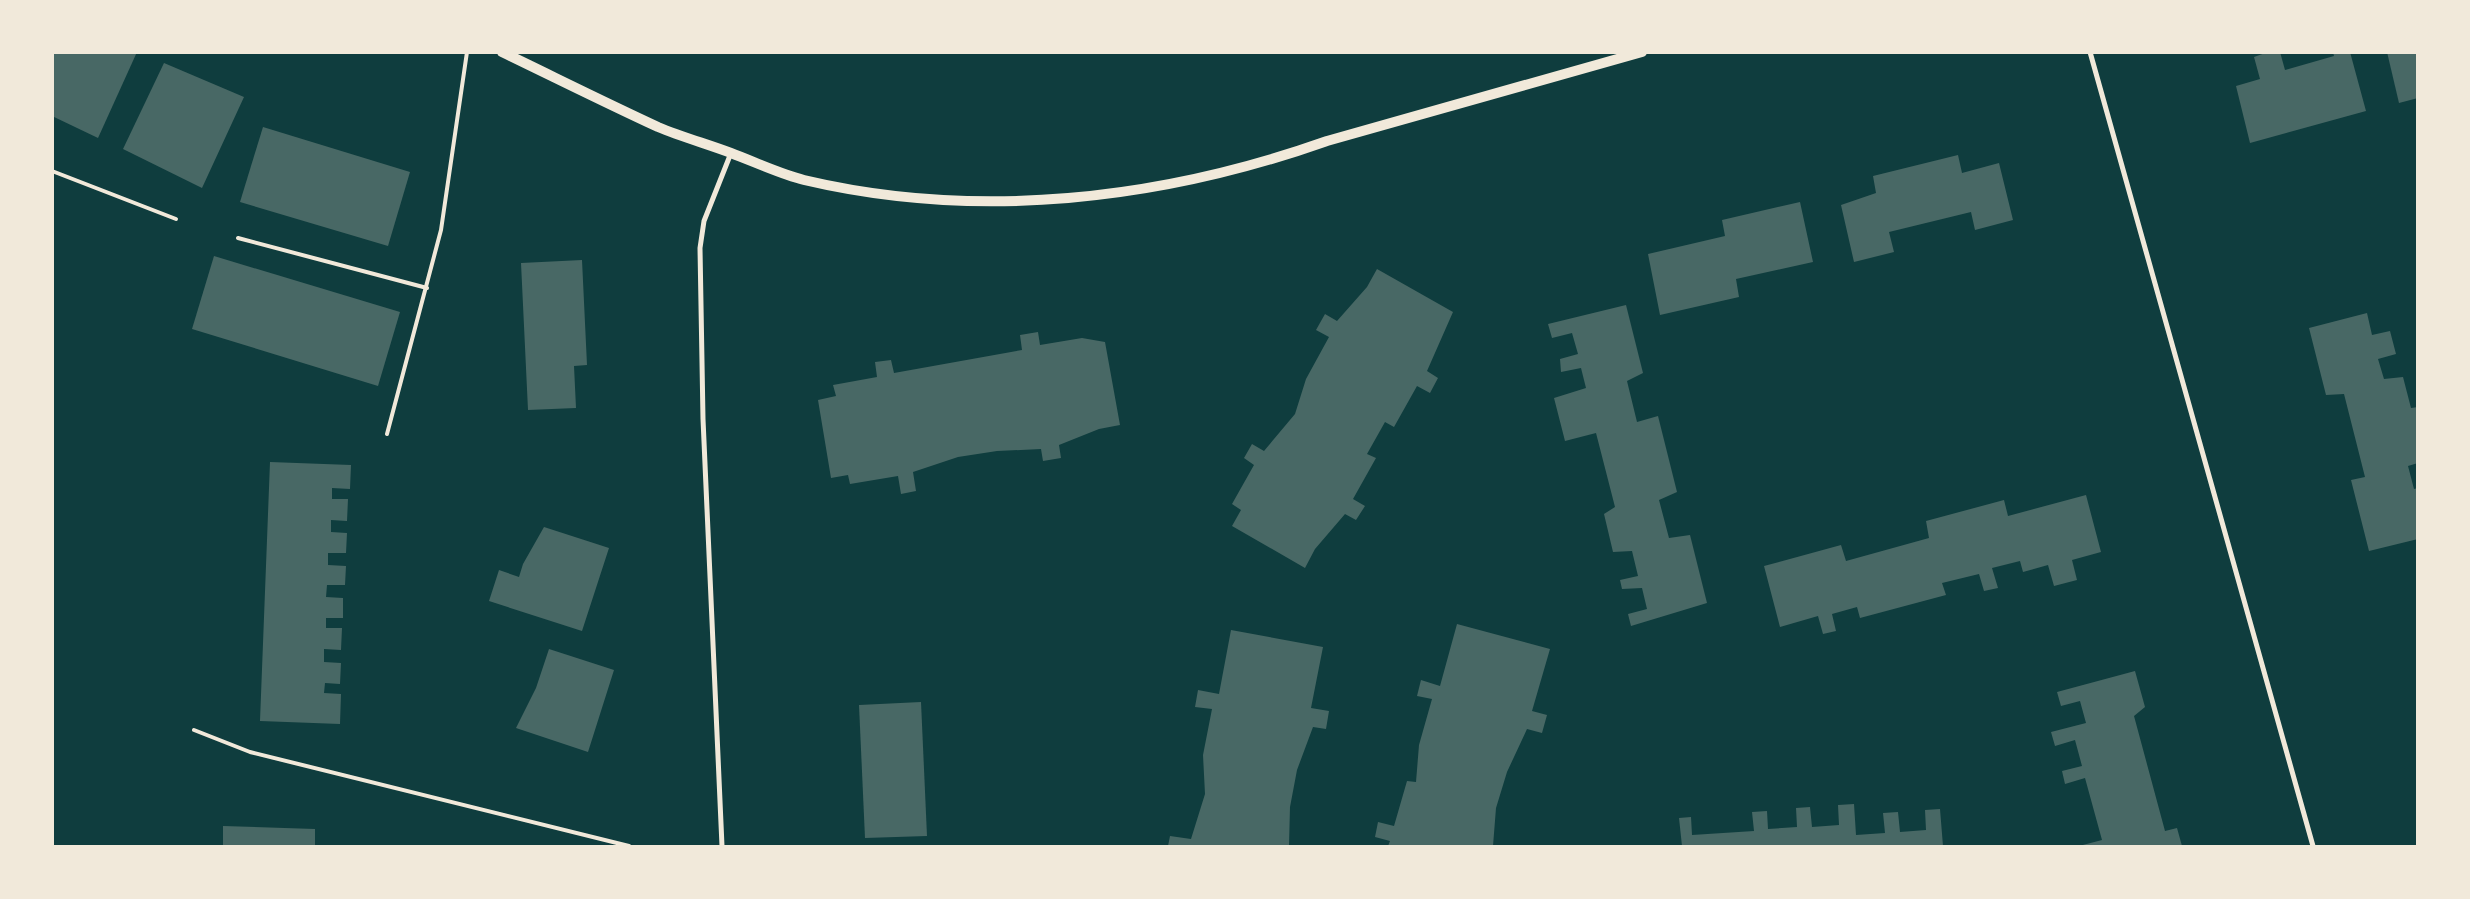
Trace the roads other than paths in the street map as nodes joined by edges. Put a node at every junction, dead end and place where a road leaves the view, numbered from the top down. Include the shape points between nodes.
1 (467, 52) edge
2 (502, 52) edge
3 (1642, 52) edge
4 (2090, 52) edge
5 (731, 153) junction
6 (52, 172) edge
7 (176, 219) dead end
8 (238, 238) dead end
9 (427, 288) junction
10 (388, 434) dead end
11 (194, 730) dead end
12 (630, 846) edge
13 (722, 846) edge
14 (2313, 846) edge

1 - 9 lane via 441,230
2 - 5 main road via 660,128
3 - 5 main road via 1326,141 1276,159 1178,184 1127,192 1026,201 882,195 802,179
4 - 14 street
5 - 13 street via 704,221 700,248 703,419
6 - 7 lane
8 - 9 lane
9 - 10 lane
11 - 12 lane via 250,752

